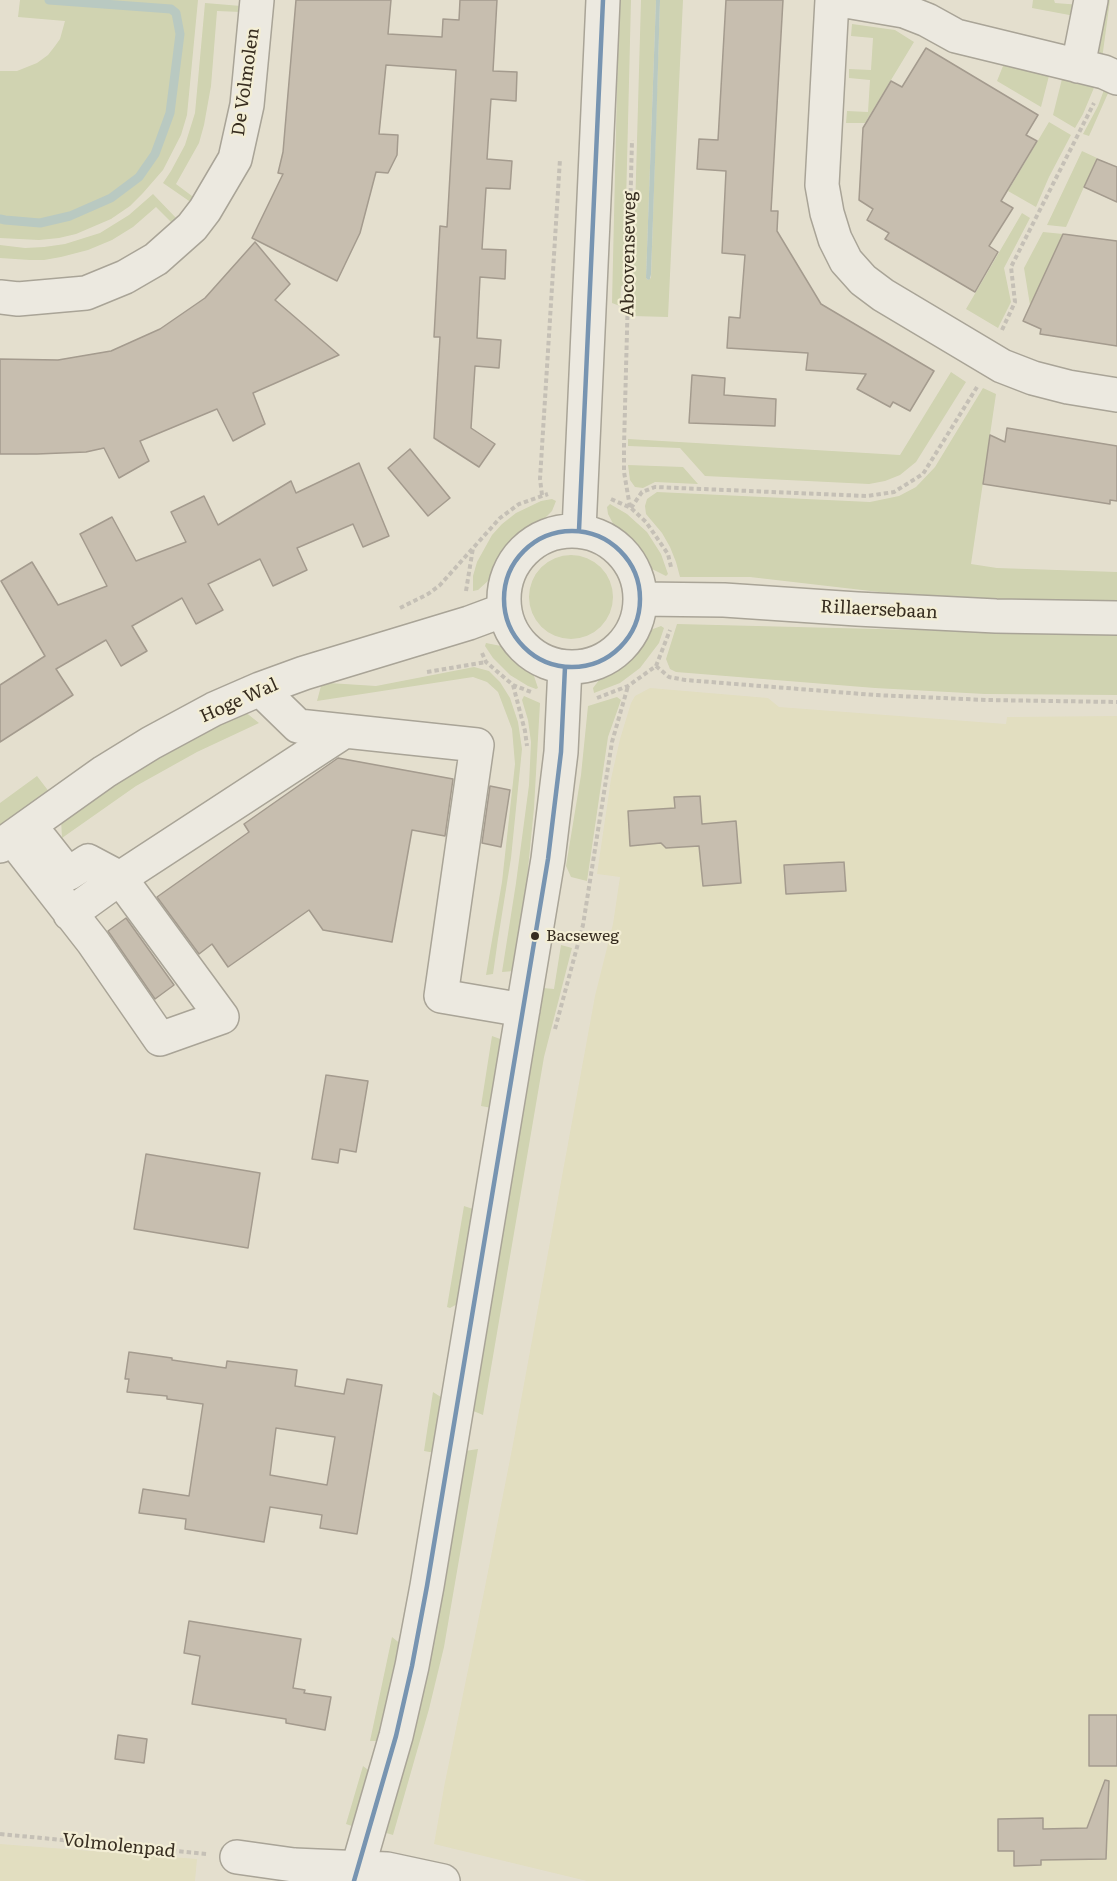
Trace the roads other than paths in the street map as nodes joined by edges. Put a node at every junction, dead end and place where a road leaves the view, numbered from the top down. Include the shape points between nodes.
1 (257, 0) edge
2 (603, 0) edge
3 (832, 0) edge
4 (840, 0) edge
5 (1091, 0) edge
6 (1078, 66) junction
7 (1117, 78) edge
8 (0, 297) edge
9 (1117, 395) edge
10 (579, 530) junction
11 (640, 599) junction
12 (504, 610) junction
13 (1117, 618) edge
14 (565, 667) junction
15 (260, 689) junction
16 (345, 731) junction
17 (14, 836) edge
18 (120, 878) junction
19 (70, 914) junction
20 (523, 1010) junction
21 (237, 1857) road end
22 (267, 1872) edge
23 (355, 1875) edge
24 (443, 1881) edge

1 - 8 street, De Volmolen via 247,105 234,159 192,227 156,259 86,293
2 - 10 street, Abcovenseweg
3 - 9 street via 822,185 835,239 846,261 883,295 1002,366 1041,381
4 - 6 street via 904,11 965,39
5 - 6 street
6 - 7 street
10 - 11 street via 603,537 623,553 636,574
10 - 12 street via 554,532 531,543 513,562 504,585
11 - 13 street, Rillaersebaan
11 - 14 street via 636,621 626,641 609,656 588,665
12 - 14 street via 511,631 525,649 544,661
12 - 15 street, Hoge Wal
14 - 20 street via 557,795
15 - 16 street via 298,726
15 - 17 street, Hoge Wal via 151,742
16 - 18 street
16 - 20 street via 477,745 441,996
17 - 18 street via 68,874 88,861
17 - 19 street
18 - 19 street
18 - 19 street via 222,1017 160,1039
20 - 23 street via 412,1666
21 - 22 street
22 - 23 street
23 - 24 street via 387,1869

